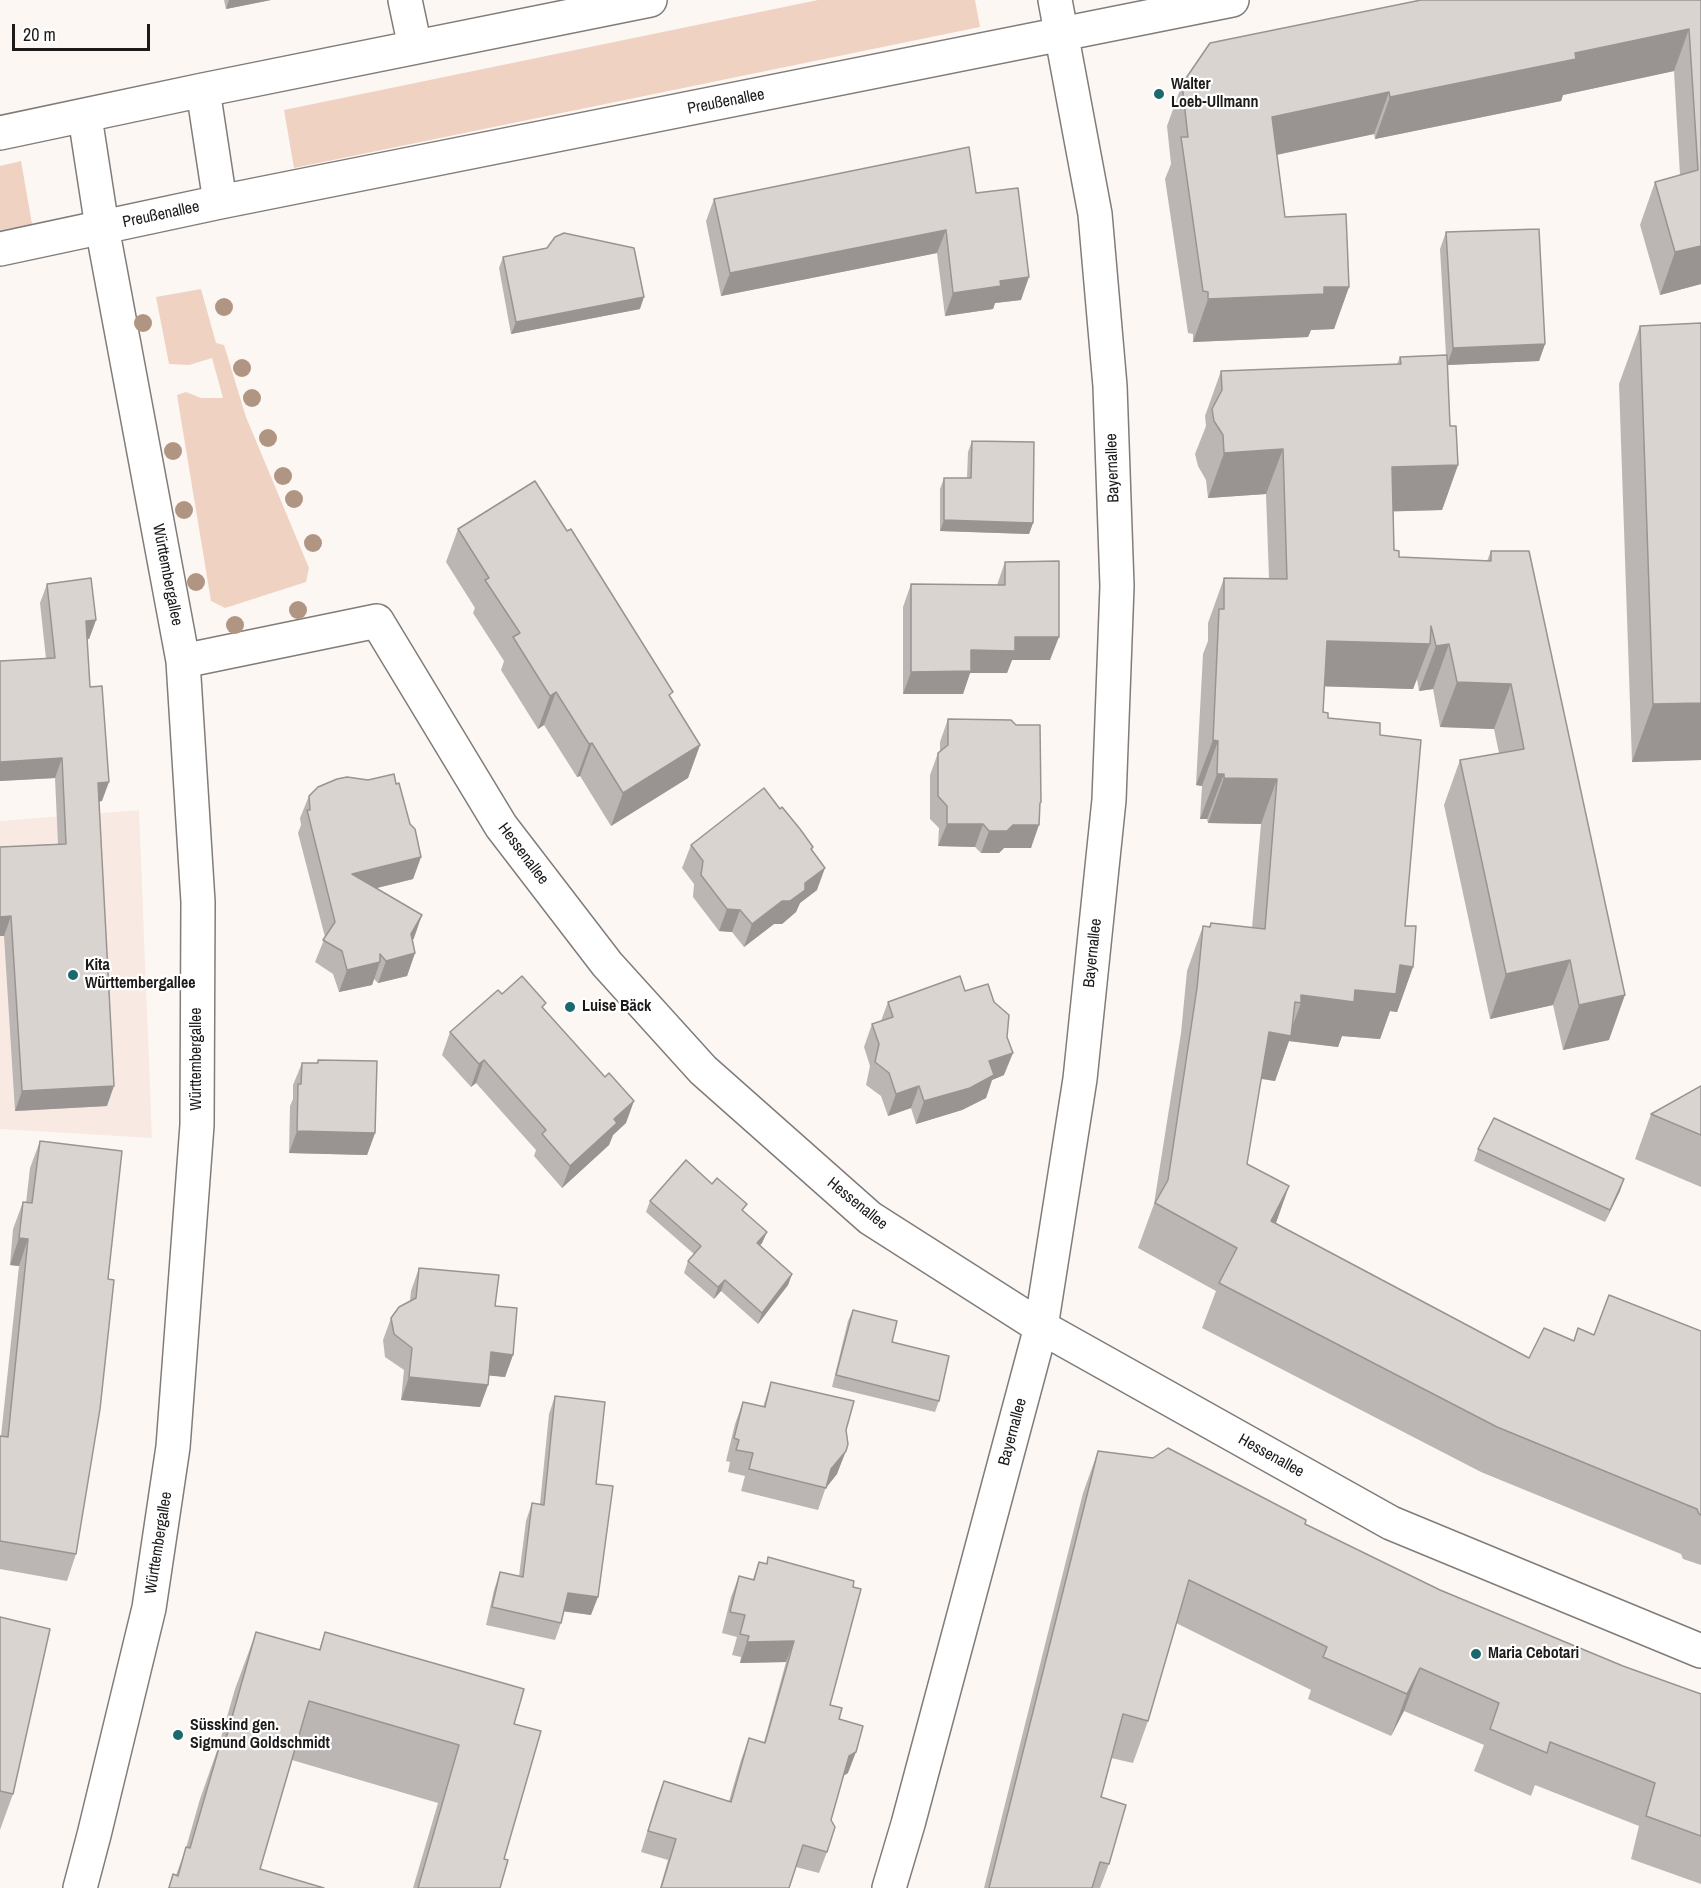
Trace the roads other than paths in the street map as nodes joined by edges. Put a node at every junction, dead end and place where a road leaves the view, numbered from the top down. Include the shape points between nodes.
1 (405, 0) edge
2 (650, 0) edge
3 (1055, 0) edge
4 (1232, 0) edge
5 (1062, 35) junction
6 (415, 47) junction
7 (203, 90) junction
8 (85, 117) junction
9 (0, 134) edge
10 (220, 202) junction
11 (102, 227) junction
12 (0, 249) edge
13 (183, 661) junction
14 (1041, 1327) junction
15 (1701, 1651) edge
16 (80, 1888) edge
17 (889, 1888) edge

1 - 6 street
2 - 6 street
3 - 5 street, Bayernallee
4 - 5 street, Preußenallee
5 - 10 street, Preußenallee
5 - 14 street, Bayernallee via 1095,214 1110,386 1117,586 1109,800 1080,1078
6 - 7 street
7 - 8 street
7 - 10 street, Preußenallee
8 - 9 street
8 - 11 street, Preußenallee
10 - 11 street, Preußenallee
11 - 12 street, Preußenallee
11 - 13 street, Württembergallee
13 - 14 street, Hessenallee via 377,621 501,826 607,964 704,1070 870,1218
13 - 16 street, Württembergallee via 198,902 197,1125 173,1447 149,1608
14 - 15 street, Hessenallee via 1390,1523
14 - 17 street, Bayernallee

